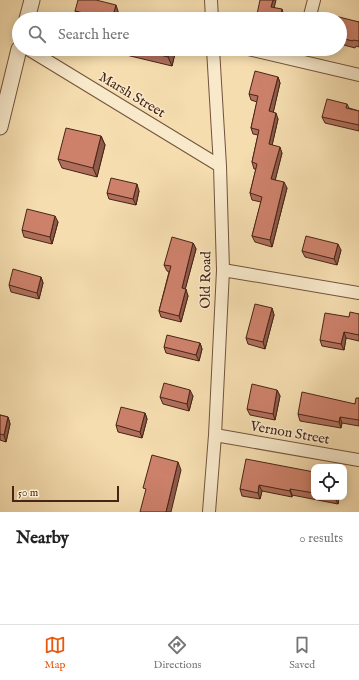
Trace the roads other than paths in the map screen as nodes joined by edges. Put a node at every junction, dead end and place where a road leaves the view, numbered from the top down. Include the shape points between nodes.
1 (32, 0) edge
2 (211, 0) edge
3 (314, 0) edge
4 (29, 12) edge
5 (212, 12) edge
6 (311, 12) edge
7 (17, 56) edge
8 (39, 56) edge
9 (213, 56) edge
10 (303, 56) edge
11 (359, 75) edge
12 (0, 127) edge
13 (220, 166) junction
14 (222, 270) junction
15 (359, 293) edge
16 (215, 435) junction
17 (359, 460) edge
18 (209, 512) edge

1 - 4 street
2 - 5 street
3 - 6 street
7 - 12 street
8 - 13 street, Marsh Street
9 - 13 street, Old Road
10 - 11 street
13 - 14 street, Old Road
14 - 15 street
14 - 16 street, Old Road
16 - 17 street, Vernon Street
16 - 18 street, Old Road

